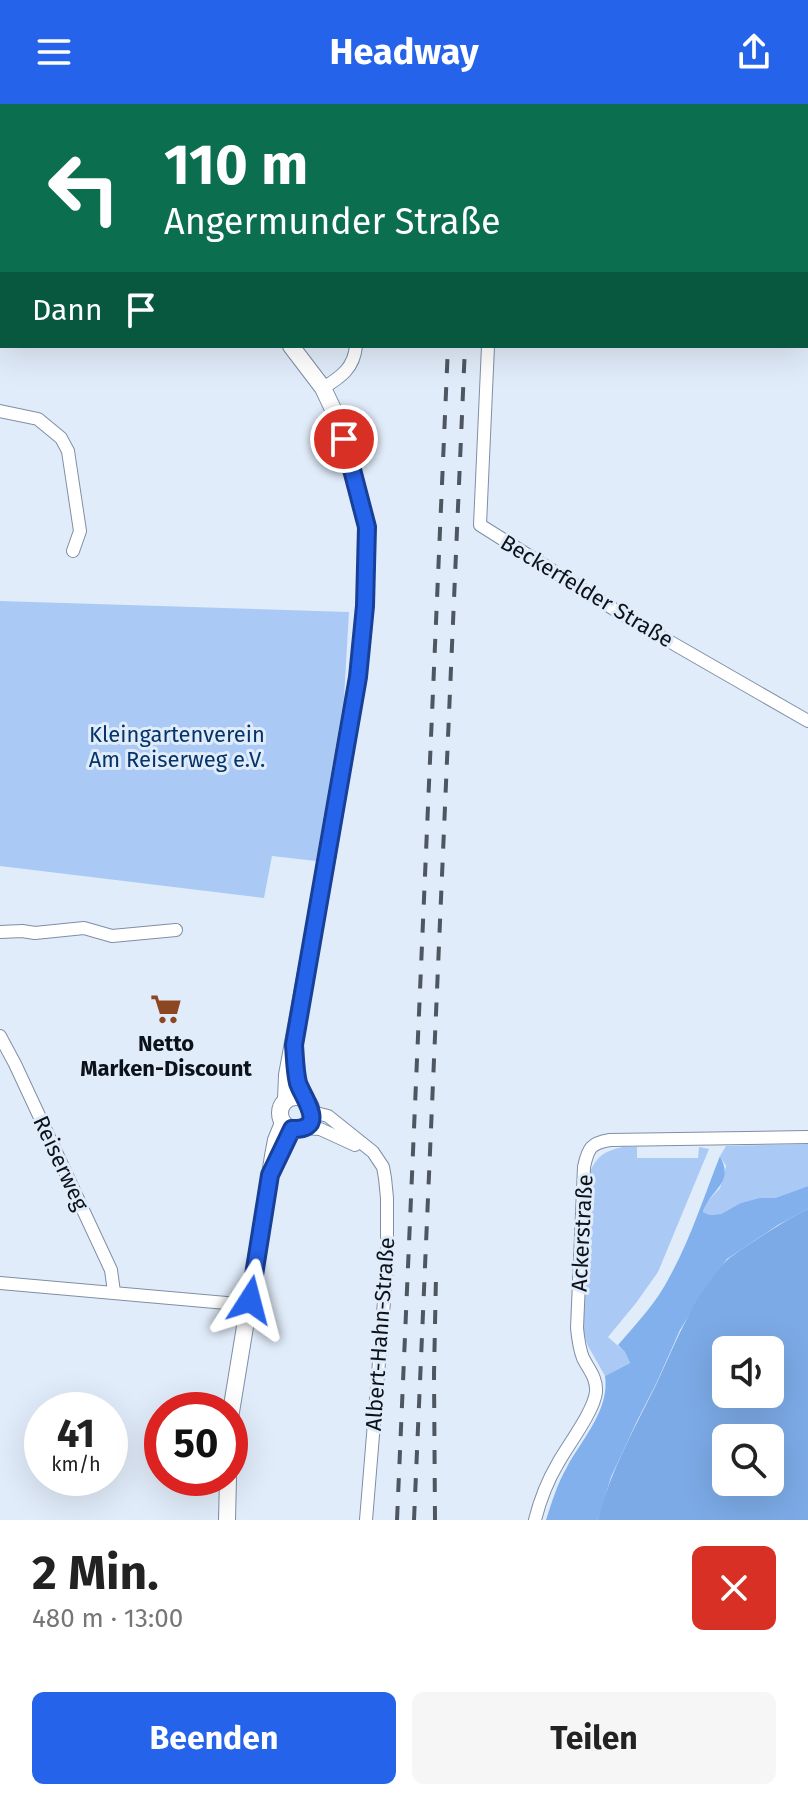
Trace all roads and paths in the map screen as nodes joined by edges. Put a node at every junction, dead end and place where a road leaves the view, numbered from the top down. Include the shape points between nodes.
1 (293, 348) edge
2 (356, 348) edge
3 (488, 348) edge
4 (323, 388) junction
5 (0, 411) edge
6 (73, 551) dead end
7 (808, 721) edge
8 (176, 930) dead end
9 (0, 932) edge
10 (0, 1036) edge
11 (294, 1045) junction
12 (286, 1100) junction
13 (308, 1105) junction
14 (293, 1127) junction
15 (808, 1137) edge
16 (373, 1152) junction
17 (0, 1283) edge
18 (114, 1292) junction
19 (249, 1305) junction
20 (234, 1392) edge
21 (228, 1496) edge
22 (227, 1520) edge
23 (366, 1520) edge
24 (535, 1520) edge

1 - 4 main road
2 - 4 street via 347,371
3 - 7 street, Beckerfelder Straße via 480,525
4 - 11 main road via 339,422 367,527 365,606 358,677
5 - 6 street via 38,419 68,451 80,531
8 - 9 street via 112,936 84,928
10 - 18 street, Reiserweg via 111,1270
11 - 12 main road
11 - 13 main road via 297,1079
12 - 13 main road via 295,1097
12 - 14 main road via 280,1111
13 - 14 main road via 310,1121
13 - 16 street
14 - 16 street via 320,1129
14 - 19 main road via 270,1175
15 - 24 street, Ackerstraße via 610,1140 591,1147 584,1167 577,1328 596,1391
16 - 23 street, Albert-Hahn-Straße via 385,1178 387,1265
17 - 18 street
18 - 19 street
19 - 20 main road
21 - 22 main road

